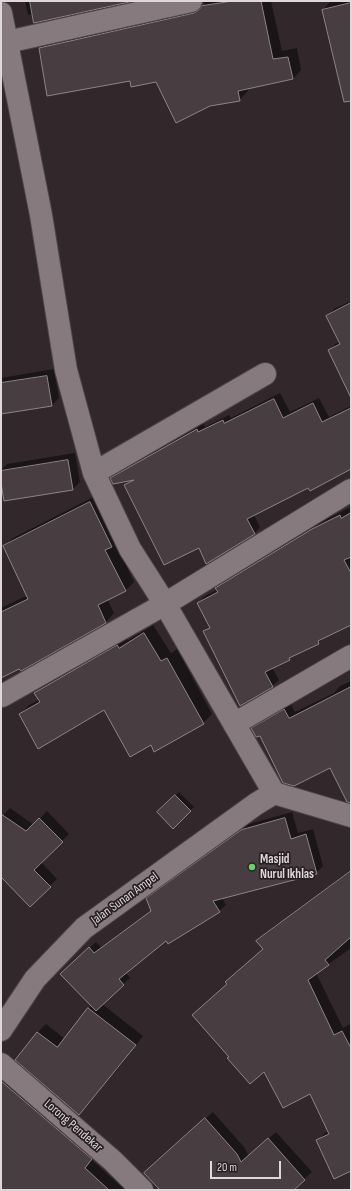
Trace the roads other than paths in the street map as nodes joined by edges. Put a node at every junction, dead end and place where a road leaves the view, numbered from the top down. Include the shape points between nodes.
1 (191, 1) edge
2 (1, 13) edge
3 (7, 42) junction
4 (265, 374) dead end
5 (94, 473) junction
6 (351, 490) edge
7 (165, 604) junction
8 (351, 656) edge
9 (2, 696) edge
10 (234, 724) junction
11 (274, 793) junction
12 (351, 816) edge
13 (1, 1030) edge
14 (1, 1064) edge
15 (142, 1190) edge

1 - 3 street
2 - 3 street
3 - 5 street via 41,214 66,370
4 - 5 street
5 - 7 street via 130,549
6 - 7 street
7 - 9 street
7 - 10 street
8 - 10 street
10 - 11 street
11 - 12 street
11 - 13 street, Jalan Sunan Ampel via 84,928 35,979
14 - 15 street, Lorong Pendekar via 113,1161

